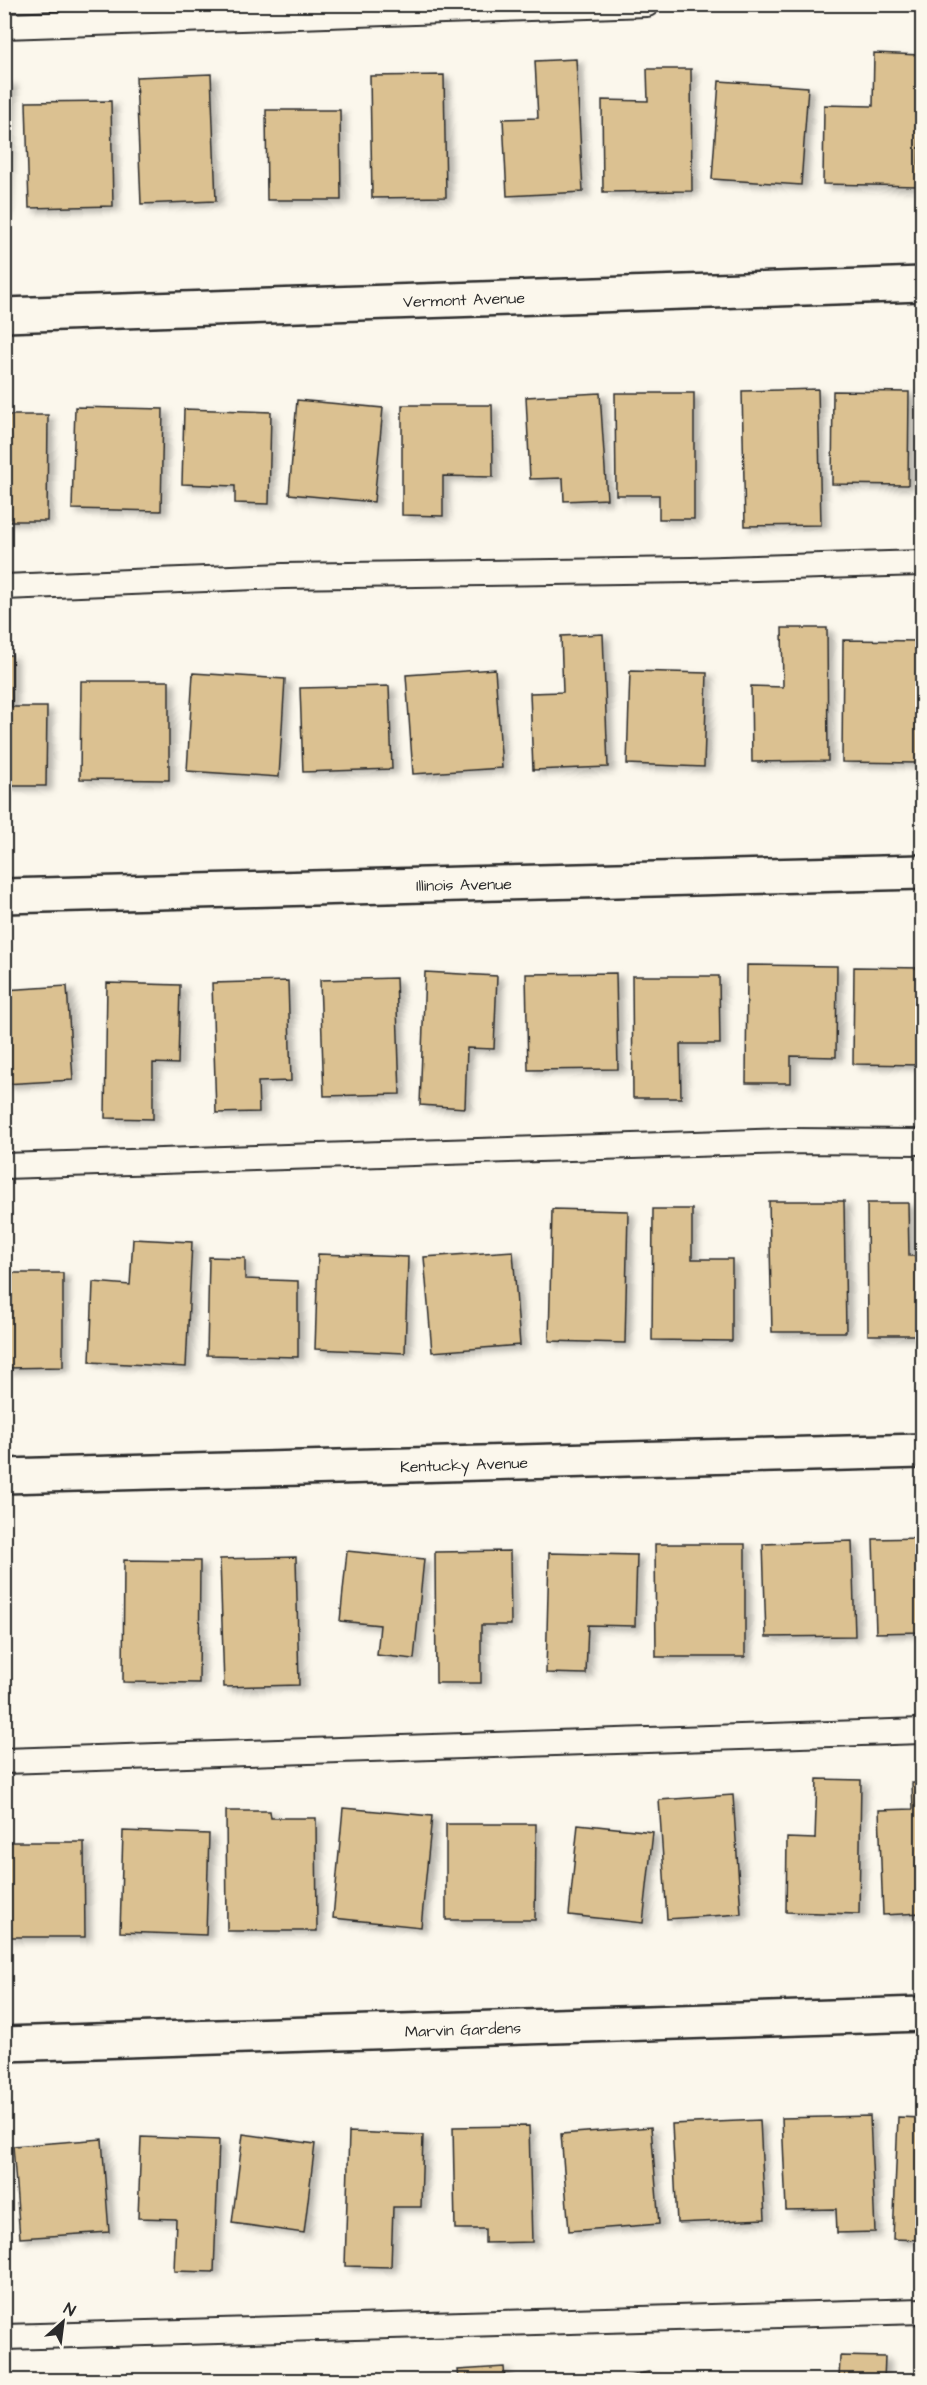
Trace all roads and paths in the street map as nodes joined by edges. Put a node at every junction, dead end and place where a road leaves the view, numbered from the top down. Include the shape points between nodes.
1 (647, 4) edge
2 (4, 26) edge
3 (922, 284) edge
4 (4, 315) edge
5 (922, 563) edge
6 (4, 587) edge
7 (922, 872) edge
8 (4, 896) edge
9 (922, 1142) edge
10 (4, 1167) edge
11 (922, 1451) edge
12 (4, 1476) edge
13 (922, 1731) edge
14 (4, 1761) edge
15 (922, 2014) edge
16 (4, 2044) edge
17 (922, 2311) edge
18 (4, 2337) edge

1 - 2 lane
3 - 4 street, Vermont Avenue
5 - 6 lane via 283,576
7 - 8 street, Illinois Avenue
9 - 10 lane via 789,1141
11 - 12 street, Kentucky Avenue
13 - 14 lane
15 - 16 street, Marvin Gardens
17 - 18 lane

